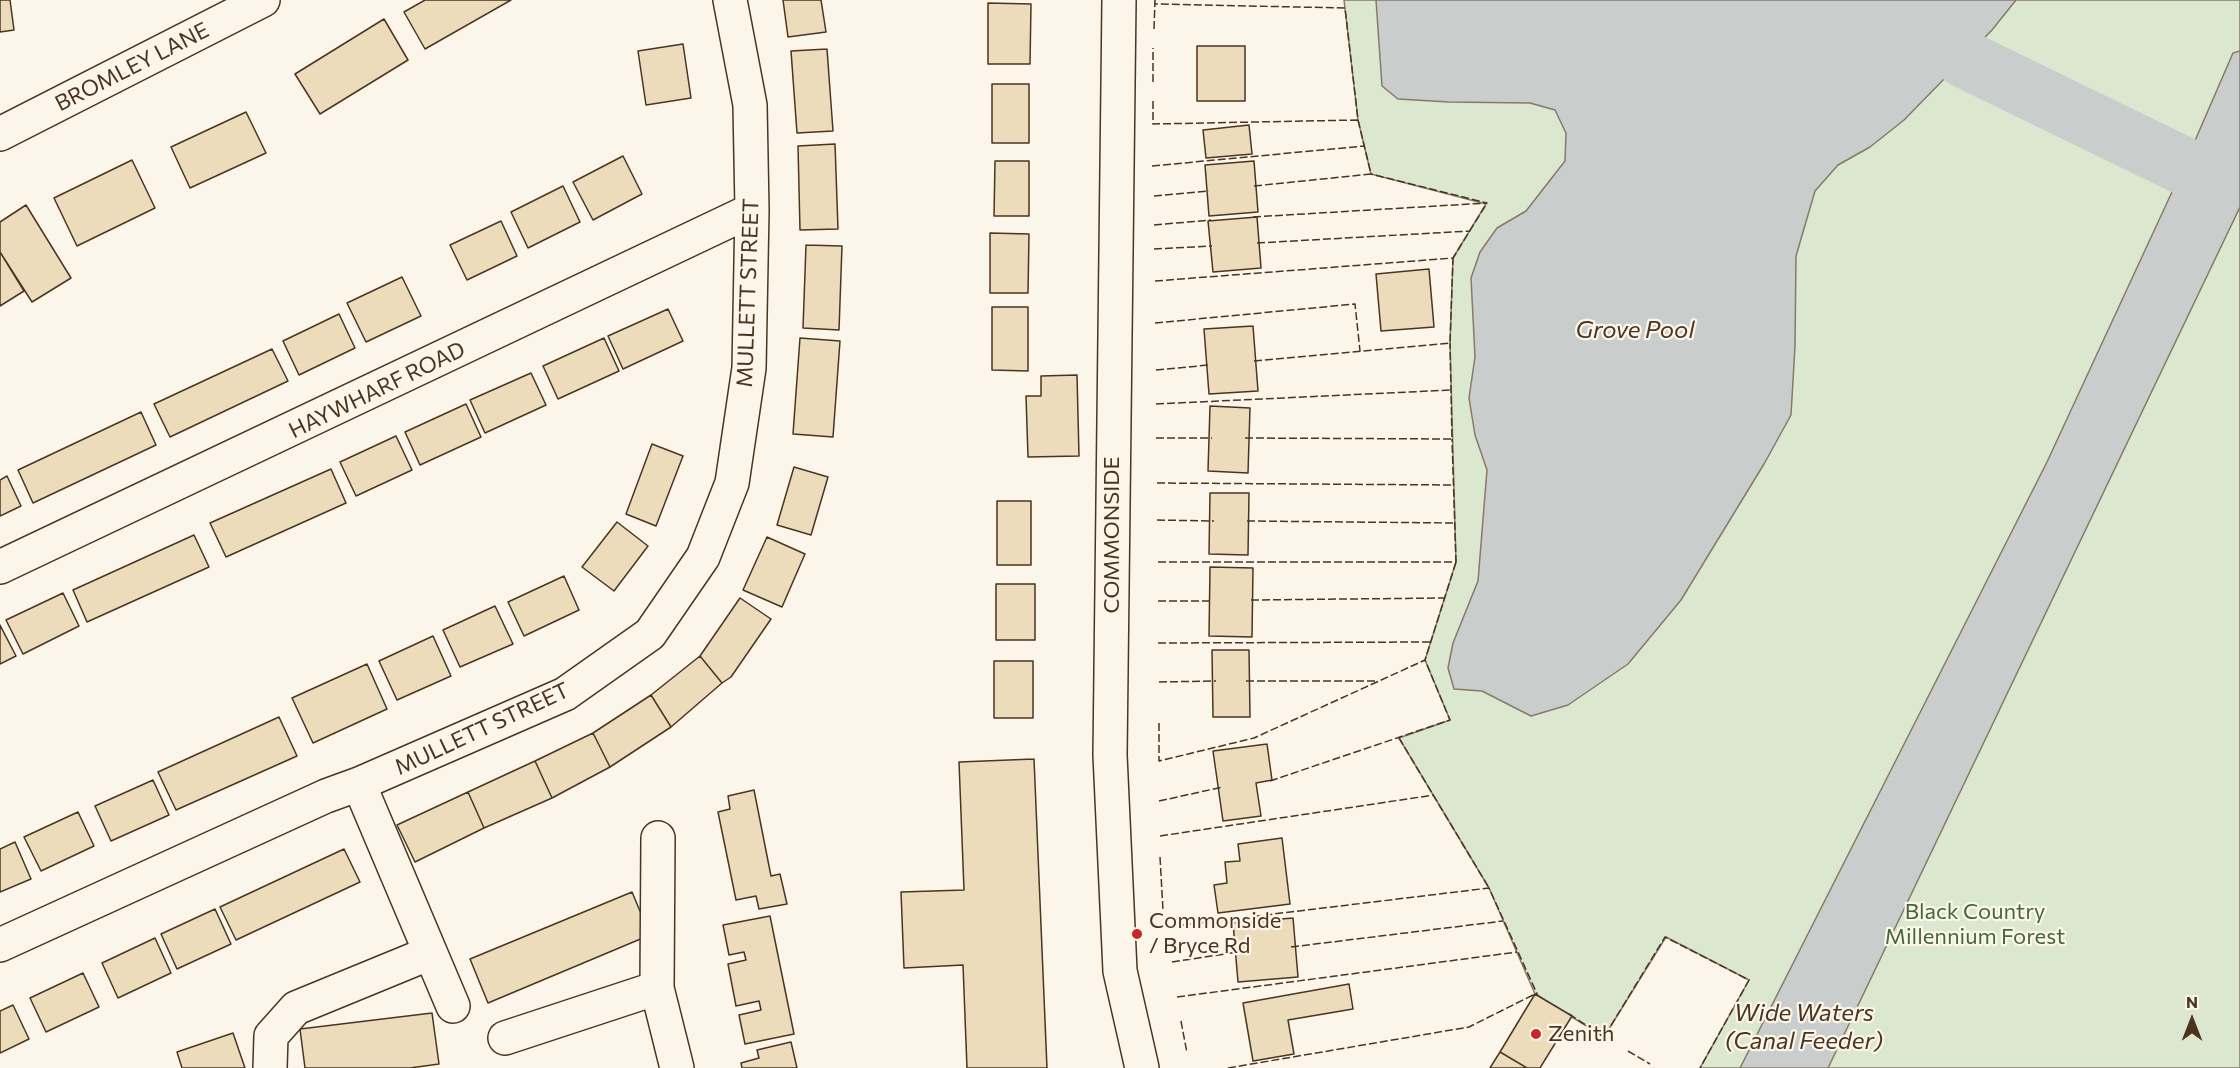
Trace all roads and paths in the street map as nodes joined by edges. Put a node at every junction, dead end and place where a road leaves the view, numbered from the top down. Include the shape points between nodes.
1 (263, 0) edge
2 (730, 0) edge
3 (1119, 0) edge
4 (0, 134) edge
5 (752, 210) junction
6 (0, 567) edge
7 (359, 784) junction
8 (658, 838) dead end
9 (0, 945) edge
10 (430, 953) junction
11 (657, 988) junction
12 (453, 1006) dead end
13 (505, 1038) dead end
14 (270, 1068) edge
15 (677, 1068) edge
16 (1142, 1068) edge

1 - 4 street, BROMLEY LANE
2 - 5 street, MULLETT STREET via 750,105
3 - 16 street, COMMONSIDE via 1110,755 1120,971
5 - 6 street, HAYWHARF ROAD
5 - 7 street, MULLETT STREET via 749,368 732,483 703,557 651,634 565,694
7 - 9 street, MULLETT STREET
7 - 10 street
8 - 11 street
10 - 12 street
10 - 14 street via 296,1008 271,1036
11 - 13 street
11 - 15 street

